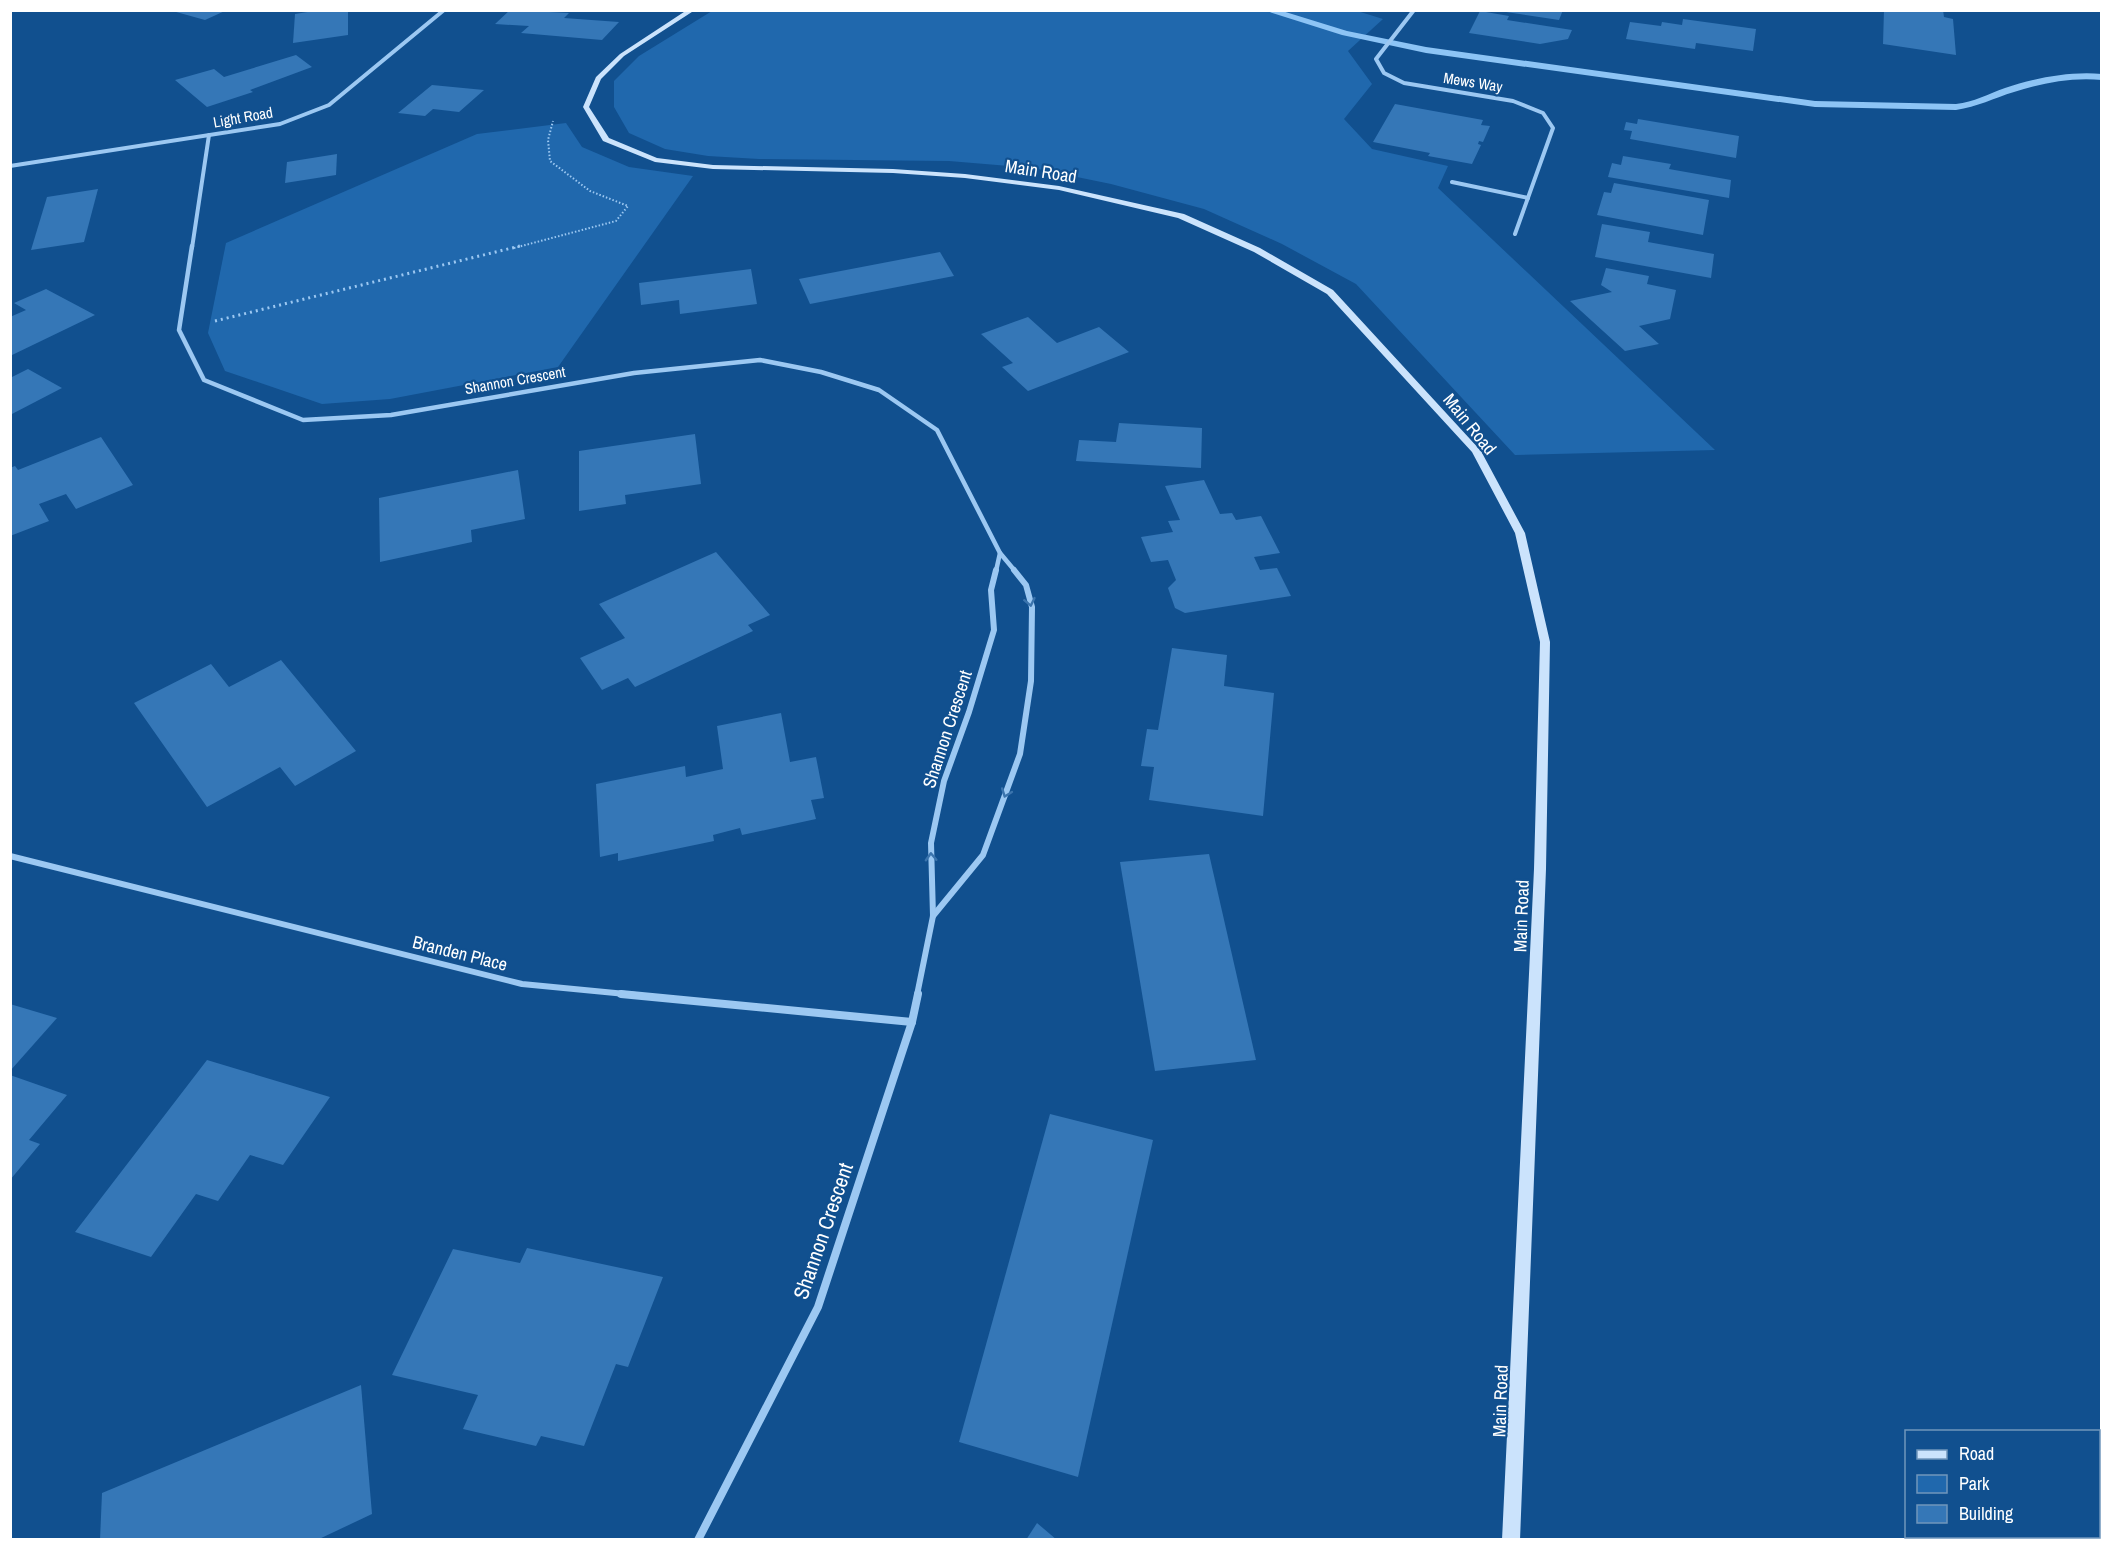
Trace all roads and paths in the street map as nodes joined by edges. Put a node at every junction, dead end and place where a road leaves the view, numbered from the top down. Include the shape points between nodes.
1 (444, 10) edge
2 (692, 10) edge
3 (1414, 10) edge
4 (553, 121) dead end
5 (209, 135) junction
6 (10, 166) edge
7 (1452, 182) dead end
8 (1528, 198) junction
9 (1515, 234) dead end
10 (179, 330) junction
11 (1000, 553) junction
12 (10, 856) edge
13 (933, 916) junction
14 (912, 1022) junction
15 (698, 1539) edge
16 (1511, 1539) edge

1 - 5 street, Light Road via 329,105 280,124
2 - 16 main road, Main Road via 622,55 598,78 586,107 606,139 655,160 712,167 965,176 1059,188 1180,216 1257,250 1330,292 1476,451 1520,533 1545,642 1540,869
3 - 8 street, Mews Way via 1376,59 1384,73 1404,83 1513,101 1543,113 1553,128
4 - 10 path via 548,140 550,161 590,191 628,206 616,220
5 - 6 street, Light Road
5 - 10 street
7 - 8 street
8 - 9 street, Mews Way
10 - 11 street, Shannon Crescent via 204,380 303,420 392,415 633,373 760,360 821,372 879,390 937,430
13 -> 11 street, Shannon Crescent via 931,843 944,781 994,630 991,590
11 -> 13 street, Shannon Crescent via 1026,585 1032,607 1031,681 1020,754 983,855
12 - 14 street, Branden Place via 522,984
13 - 14 street, Shannon Crescent
14 - 15 street, Shannon Crescent via 818,1307

